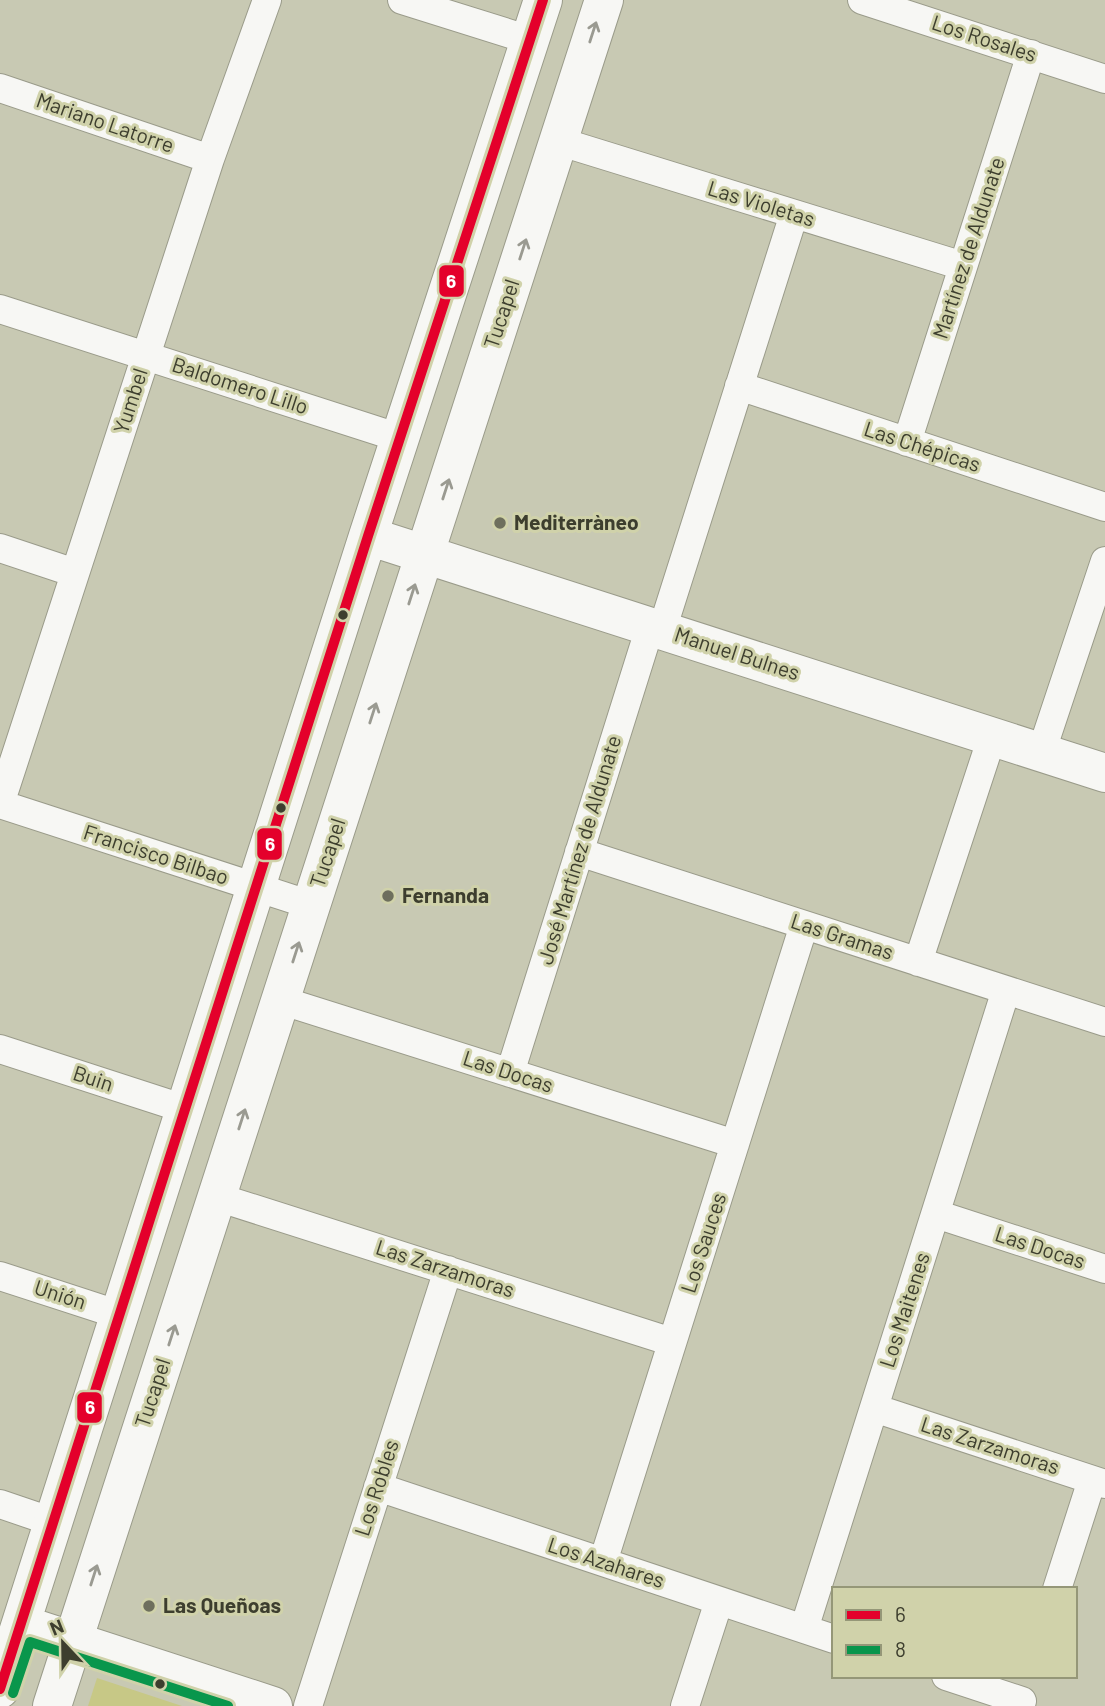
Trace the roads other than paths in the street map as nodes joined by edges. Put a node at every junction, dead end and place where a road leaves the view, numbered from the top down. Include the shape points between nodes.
1 (267, 0) edge
2 (402, 0) edge
3 (543, 0) edge
4 (604, 0) edge
5 (862, 0) edge
6 (530, 40) junction
7 (1031, 54) junction
8 (1105, 79) edge
9 (0, 88) edge
10 (558, 141) junction
11 (210, 159) junction
12 (794, 214) junction
13 (963, 267) junction
14 (0, 309) edge
15 (146, 356) junction
16 (740, 386) junction
17 (400, 438) junction
18 (907, 442) junction
19 (1105, 507) edge
20 (368, 536) junction
21 (0, 548) edge
22 (425, 554) junction
23 (1105, 561) edge
24 (75, 573) junction
25 (656, 629) junction
26 (992, 737) junction
27 (1041, 752) junction
28 (1105, 773) edge
29 (0, 804) edge
30 (579, 852) junction
31 (256, 887) junction
32 (311, 905) junction
33 (804, 925) junction
34 (918, 962) junction
35 (1006, 990) junction
36 (281, 1000) junction
37 (1105, 1022) edge
38 (0, 1049) edge
39 (510, 1073) junction
40 (185, 1109) junction
41 (735, 1144) junction
42 (217, 1197) junction
43 (936, 1213) junction
44 (1105, 1269) edge
45 (447, 1270) junction
46 (0, 1276) edge
47 (120, 1315) junction
48 (673, 1342) junction
49 (874, 1408) junction
50 (1098, 1482) edge
51 (378, 1487) junction
52 (0, 1504) edge
53 (53, 1522) junction
54 (603, 1562) junction
55 (1058, 1587) edge
56 (719, 1601) junction
57 (21, 1624) junction
58 (804, 1629) junction
59 (832, 1638) edge
60 (73, 1640) junction
61 (954, 1678) edge
62 (0, 1689) edge
63 (1024, 1695) edge
64 (52, 1706) edge
65 (273, 1706) edge
66 (307, 1706) edge
67 (685, 1706) edge

1 - 11 street, Yumbel
2 - 6 street
3 - 6 main road
10 -> 4 main road, Tucapel
5 - 7 street, Los Rosales
6 - 17 main road
7 - 8 street, Los Rosales
7 - 13 street, Martínez de Aldunate
9 - 11 street, Mariano Latorre
10 - 12 street, Las Violetas
22 -> 10 main road, Tucapel
11 - 15 street, Yumbel
12 - 13 street, Las Violetas
12 - 16 street, José Martínez de Aldunate
13 - 18 street, Martínez de Aldunate
14 - 15 street, Baldomero Lillo
15 - 17 street, Baldomero Lillo
15 - 24 street, Yumbel
16 - 18 street, Las Chépicas
16 - 25 street, José Martínez de Aldunate
17 - 20 main road
18 - 19 street, Las Chépicas
20 - 22 main road, Manuel Bulnes
20 - 31 main road
21 - 24 street
22 - 25 main road, Manuel Bulnes
32 -> 22 main road, Tucapel
23 - 27 street
24 - 29 street, Yumbel
25 - 26 main road, Manuel Bulnes
25 - 30 street, José Martínez de Aldunate
26 - 27 main road, Manuel Bulnes
26 - 34 street
27 - 28 main road, Manuel Bulnes
29 - 31 street, Francisco Bilbao
30 - 33 street, Las Gramas
30 - 39 street, José Martínez de Aldunate
31 - 32 street, Francisco Bilbao
31 - 40 main road
36 -> 32 main road, Tucapel
33 - 34 street, Las Gramas
33 - 41 street, Los Sauces
34 - 35 street, Las Gramas
35 - 37 street, Las Gramas
35 - 43 street, Los Maitenes
36 - 39 street, Las Docas
42 -> 36 main road, Tucapel
38 - 40 street, Buin
39 - 41 street, Las Docas
40 - 47 main road
41 - 48 street, Los Sauces
42 - 45 street, Las Zarzamoras
60 -> 42 main road, Tucapel
43 - 44 street, Las Docas
43 - 49 street, Los Maitenes
45 - 48 street, Las Zarzamoras
45 - 51 street, Los Robles
46 - 47 street, Unión
47 - 53 main road
48 - 54 street, Los Sauces
49 - 50 street, Las Zarzamoras
49 - 58 street, Los Maitenes
50 - 55 street
51 - 54 street, Los Azahares
51 - 66 street, Los Robles
52 - 53 street
53 - 57 main road
54 - 56 street, Los Azahares
56 - 58 street, Los Azahares
56 - 67 street
57 - 60 main road
57 - 62 main road
58 - 59 street, Los Azahares
60 - 64 main road, Tucapel
60 - 65 main road
61 - 63 street

